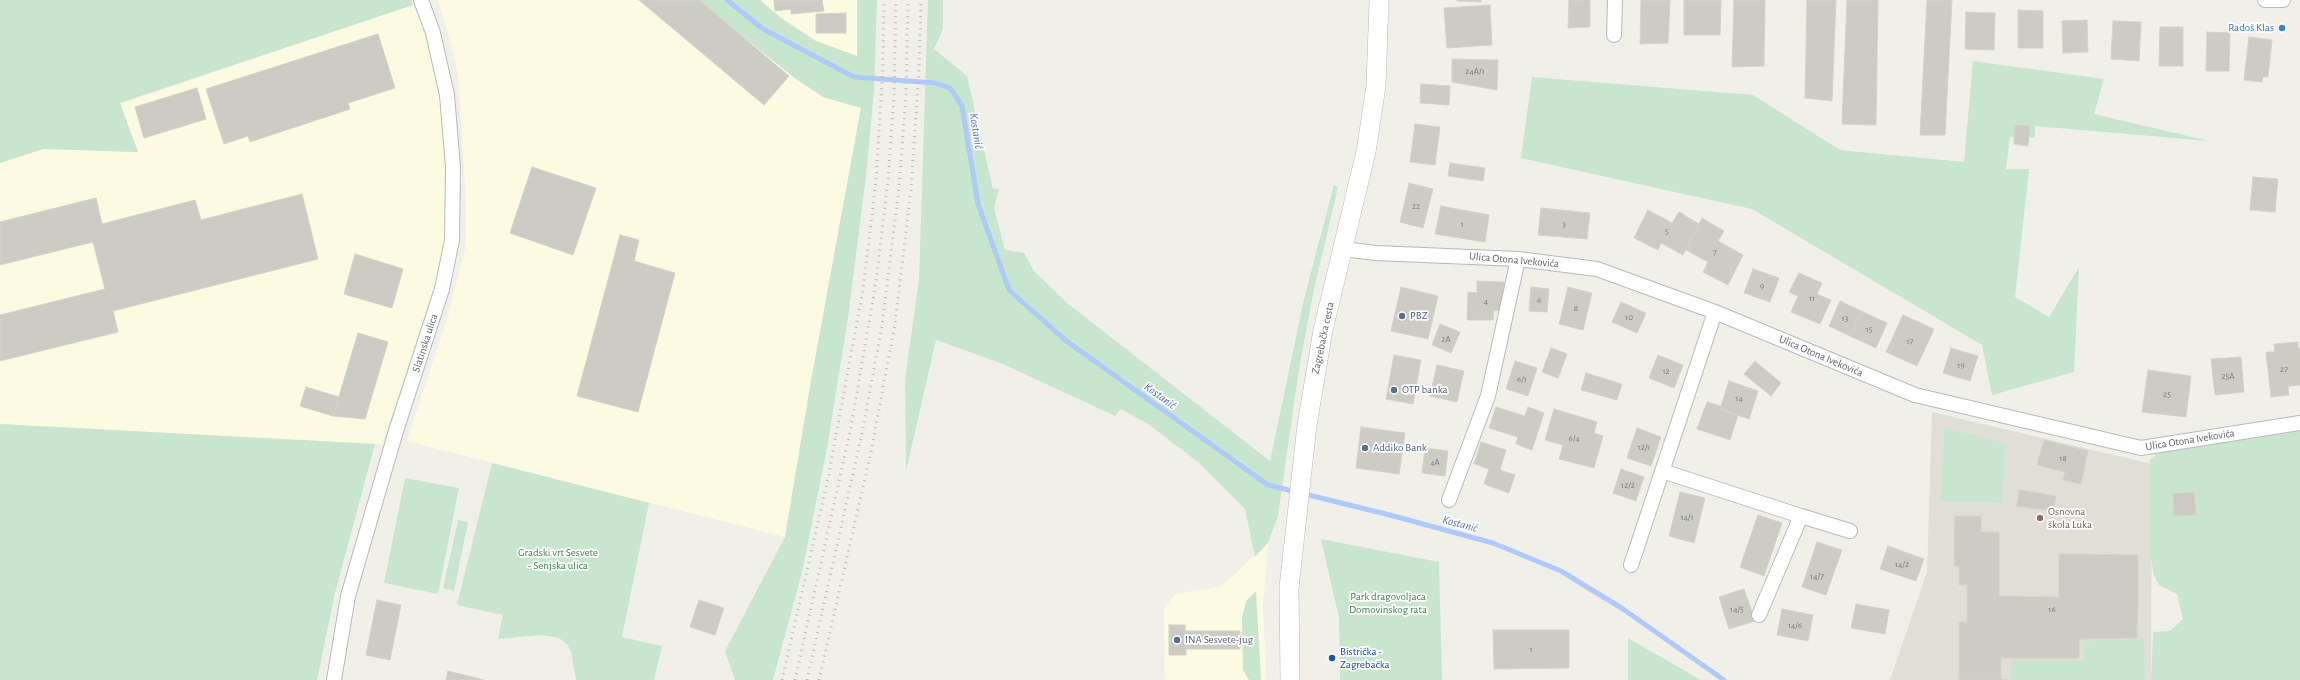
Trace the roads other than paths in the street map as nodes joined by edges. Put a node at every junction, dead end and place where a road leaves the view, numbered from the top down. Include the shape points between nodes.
1 (421, 0) edge
2 (1379, 0) edge
3 (1615, 0) edge
4 (2265, 0) edge
5 (2283, 0) edge
6 (1614, 35) dead end
7 (1343, 249) junction
8 (1518, 259) junction
9 (1715, 312) junction
10 (2300, 423) edge
11 (1662, 471) junction
12 (1450, 500) dead end
13 (1801, 516) junction
14 (1850, 531) dead end
15 (1631, 565) dead end
16 (1759, 615) dead end
17 (334, 680) edge
18 (1290, 680) edge

1 - 17 street, Slatinska ulica via 433,34 447,96 453,167 452,240 442,289 392,445 348,596
2 - 7 main road, Zagrebačka cesta via 1376,86 1371,121 1359,186
3 - 6 street
4 - 5 street
7 - 8 street, Ulica Otona Ivekovića via 1376,253
7 - 18 main road, Zagrebačka cesta via 1314,380 1296,515 1289,603
8 - 9 street, Ulica Otona Ivekovića via 1597,269
8 - 12 street via 1488,396
9 - 10 street, Ulica Otona Ivekovića via 1915,395 2141,448
9 - 11 street
11 - 13 street
11 - 15 street
13 - 14 street
13 - 16 street

